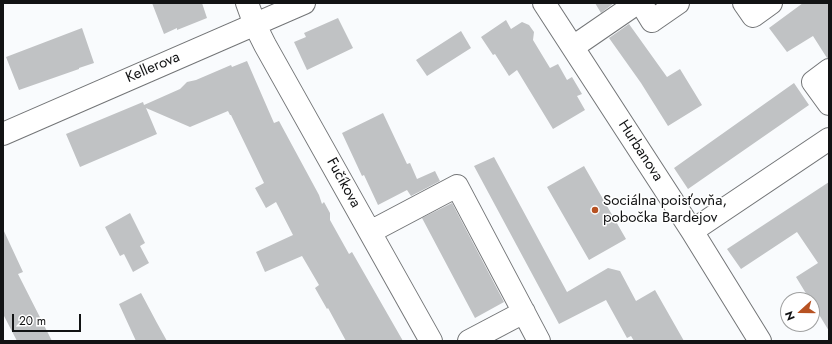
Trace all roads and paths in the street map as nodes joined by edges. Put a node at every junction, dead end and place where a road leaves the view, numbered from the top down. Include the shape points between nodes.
1 (247, 3) edge
2 (304, 3) edge
3 (544, 3) edge
4 (637, 3) edge
5 (641, 3) edge
6 (678, 3) edge
7 (744, 3) edge
8 (771, 3) edge
9 (255, 25) junction
10 (573, 47) junction
11 (829, 70) edge
12 (829, 104) edge
13 (3, 133) edge
14 (829, 139) edge
15 (692, 230) junction
16 (370, 232) junction
17 (524, 312) junction
18 (432, 341) edge
19 (469, 341) edge
20 (539, 341) edge
21 (760, 341) edge

1 - 9 street, Fučíkova
2 - 9 street, Kellerova
3 - 10 street, Hurbanova
4 - 10 street
5 - 6 street via 652,20
7 - 8 street via 753,16
9 - 13 street, Kellerova
9 - 16 street, Fučíkova
10 - 15 street, Hurbanova
11 - 12 street via 813,82
14 - 15 street
15 - 21 street, Hurbanova
16 - 17 street via 457,186
16 - 18 street, Fučíkova
17 - 19 street
17 - 20 street

